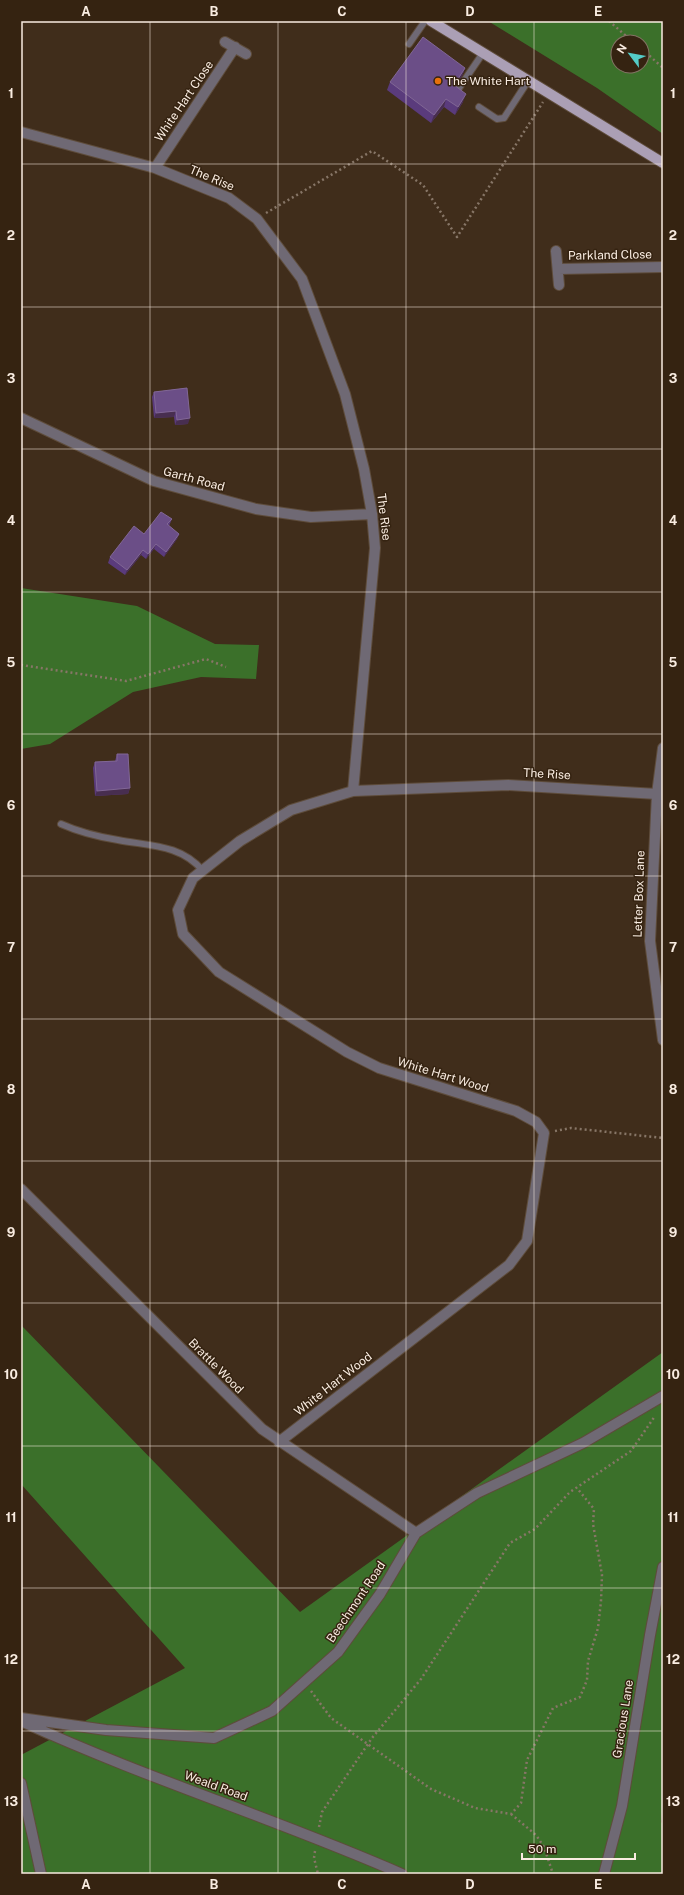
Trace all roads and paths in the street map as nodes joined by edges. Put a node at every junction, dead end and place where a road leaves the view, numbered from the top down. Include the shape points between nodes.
1 (425, 21) edge
2 (431, 21) edge
3 (609, 21) edge
4 (624, 34) edge
5 (226, 42) dead end
6 (409, 44) dead end
7 (236, 48) junction
8 (483, 53) junction
9 (246, 54) dead end
10 (650, 56) edge
11 (663, 68) edge
12 (528, 81) junction
13 (457, 91) edge
14 (548, 93) junction
15 (479, 107) dead end
16 (21, 132) edge
17 (663, 163) edge
18 (155, 168) junction
19 (257, 219) junction
20 (556, 251) dead end
21 (663, 267) edge
22 (558, 269) junction
23 (559, 285) dead end
24 (21, 418) edge
25 (372, 514) junction
26 (21, 665) edge
27 (226, 666) dead end
28 (663, 748) edge
29 (353, 791) junction
30 (657, 794) junction
31 (61, 824) dead end
32 (203, 871) junction
33 (663, 1040) edge
34 (544, 1133) junction
35 (663, 1138) edge
36 (21, 1189) edge
37 (663, 1396) edge
38 (655, 1415) dead end
39 (279, 1442) junction
40 (577, 1488) junction
41 (416, 1534) junction
42 (663, 1567) edge
43 (305, 1682) junction
44 (21, 1720) edge
45 (367, 1744) junction
46 (21, 1783) edge
47 (511, 1814) junction
48 (317, 1838) junction
49 (41, 1874) edge
50 (318, 1874) edge
51 (402, 1874) edge
52 (553, 1874) edge
53 (604, 1874) edge

1 - 6 lane
2 - 8 main road
3 - 4 path
5 - 7 street
7 - 9 street
7 - 18 street, White Hart Close
8 - 12 main road
8 - 13 lane
10 - 11 path
12 - 14 main road
12 - 15 lane via 504,118 497,119
14 - 17 main road
14 - 19 path via 457,236 423,185 372,151
16 - 18 street, The Rise
18 - 19 street, The Rise via 229,198
19 - 25 street, The Rise via 302,279 345,394 364,469
20 - 22 street, Parkland Close
21 - 22 street, Parkland Close
22 - 23 street, Parkland Close
24 - 25 street, Garth Road via 154,481 256,509 311,517
25 - 29 street, The Rise via 375,548
26 - 27 path via 126,681 206,659
28 - 30 street, Letter Box Lane
29 - 30 street, The Rise via 508,785
29 - 32 street, White Hart Wood via 291,810 240,842
30 - 33 street, Letter Box Lane via 650,941
31 - 32 lane via 117,840 173,850 197,864
32 - 34 street, White Hart Wood via 193,878 178,910 184,934 219,972 347,1052 379,1068 516,1111 536,1122
34 - 35 path via 571,1128
34 - 39 street, White Hart Wood via 527,1241 509,1265
36 - 39 street, Brattle Wood via 242,1411
37 - 41 street, Beechmont Road via 583,1443 477,1492
38 - 40 path via 631,1451
39 - 41 street, Brattle Wood
40 - 45 path via 570,1492 535,1529 510,1543 421,1679
40 - 47 path via 594,1508 593,1524 602,1575 598,1628 588,1660 587,1680 580,1697 553,1708 527,1760 521,1803
41 - 43 street, Beechmont Road via 380,1594 338,1652
42 - 53 street, Gracious Lane via 622,1806
43 - 44 street, Beechmont Road via 272,1711 214,1738 106,1730
43 - 45 path via 331,1718
44 - 48 street, Weald Road via 132,1769
45 - 47 path via 431,1788 475,1808
45 - 48 path via 322,1812
46 - 49 street
47 - 52 path via 536,1835 544,1847
48 - 50 path via 314,1858
48 - 51 street, Weald Road

